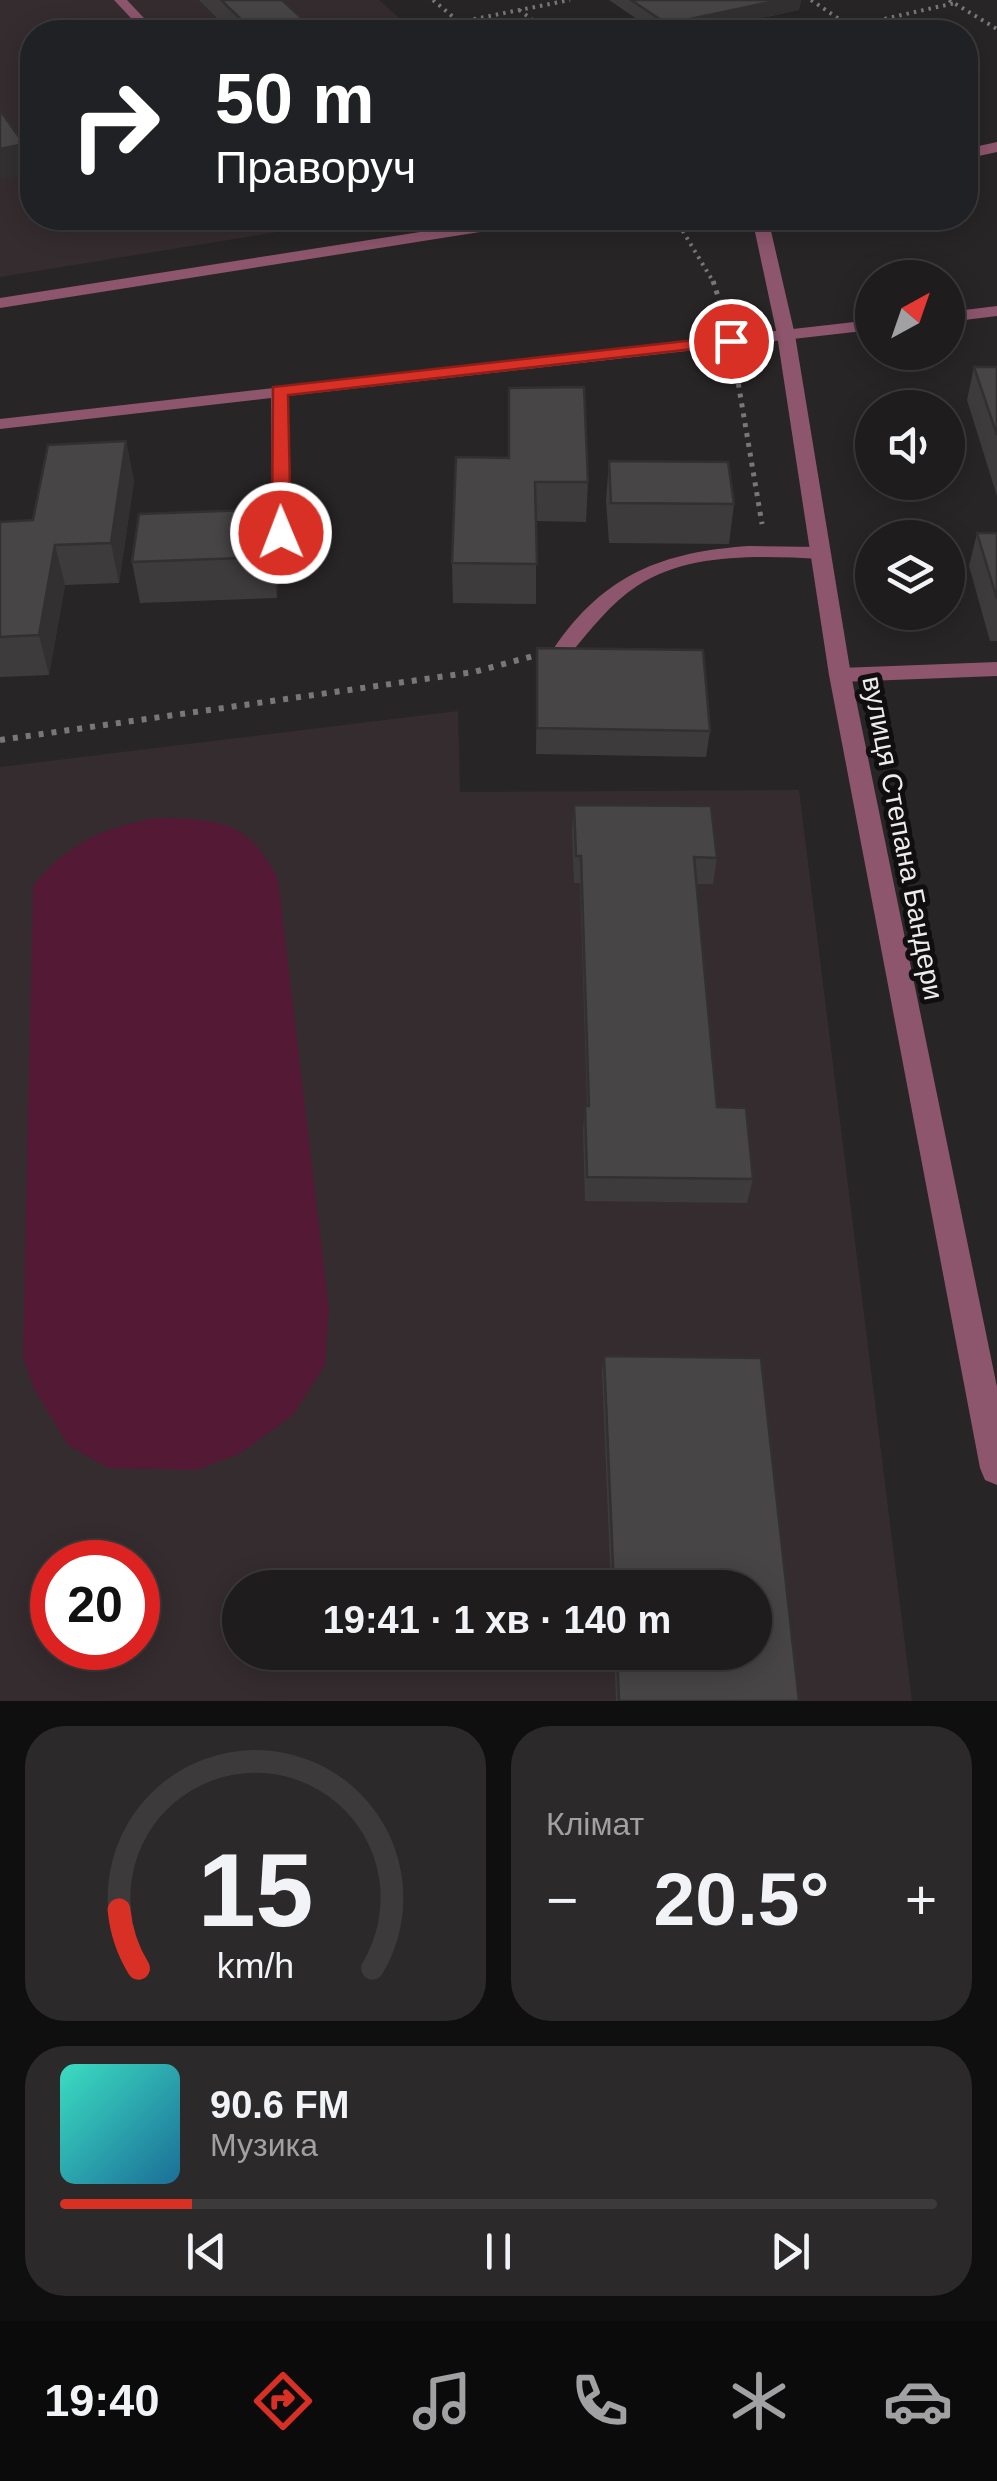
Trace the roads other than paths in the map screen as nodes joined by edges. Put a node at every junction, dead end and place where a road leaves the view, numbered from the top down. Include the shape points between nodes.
1 (120, 0) edge
2 (139, 20) edge
3 (462, 230) edge
4 (763, 230) edge
5 (0, 303) edge
6 (997, 311) edge
7 (965, 314) edge
8 (855, 327) edge
9 (786, 335) junction
10 (279, 391) junction
11 (0, 424) edge
12 (281, 533) dead end
13 (822, 553) junction
14 (564, 648) edge
15 (997, 668) edge
16 (840, 675) junction
17 (997, 1468) edge

1 - 2 lane
3 - 5 street
4 - 9 street, вулиця Степана Бандери
6 - 7 lane
8 - 9 lane
9 - 10 lane
9 - 13 street, вулиця Степана Бандери
10 - 11 lane
10 - 12 lane
13 - 14 lane via 766,550 697,558 634,579
13 - 16 street, вулиця Степана Бандери
15 - 16 lane
16 - 17 street, вулиця Степана Бандери

